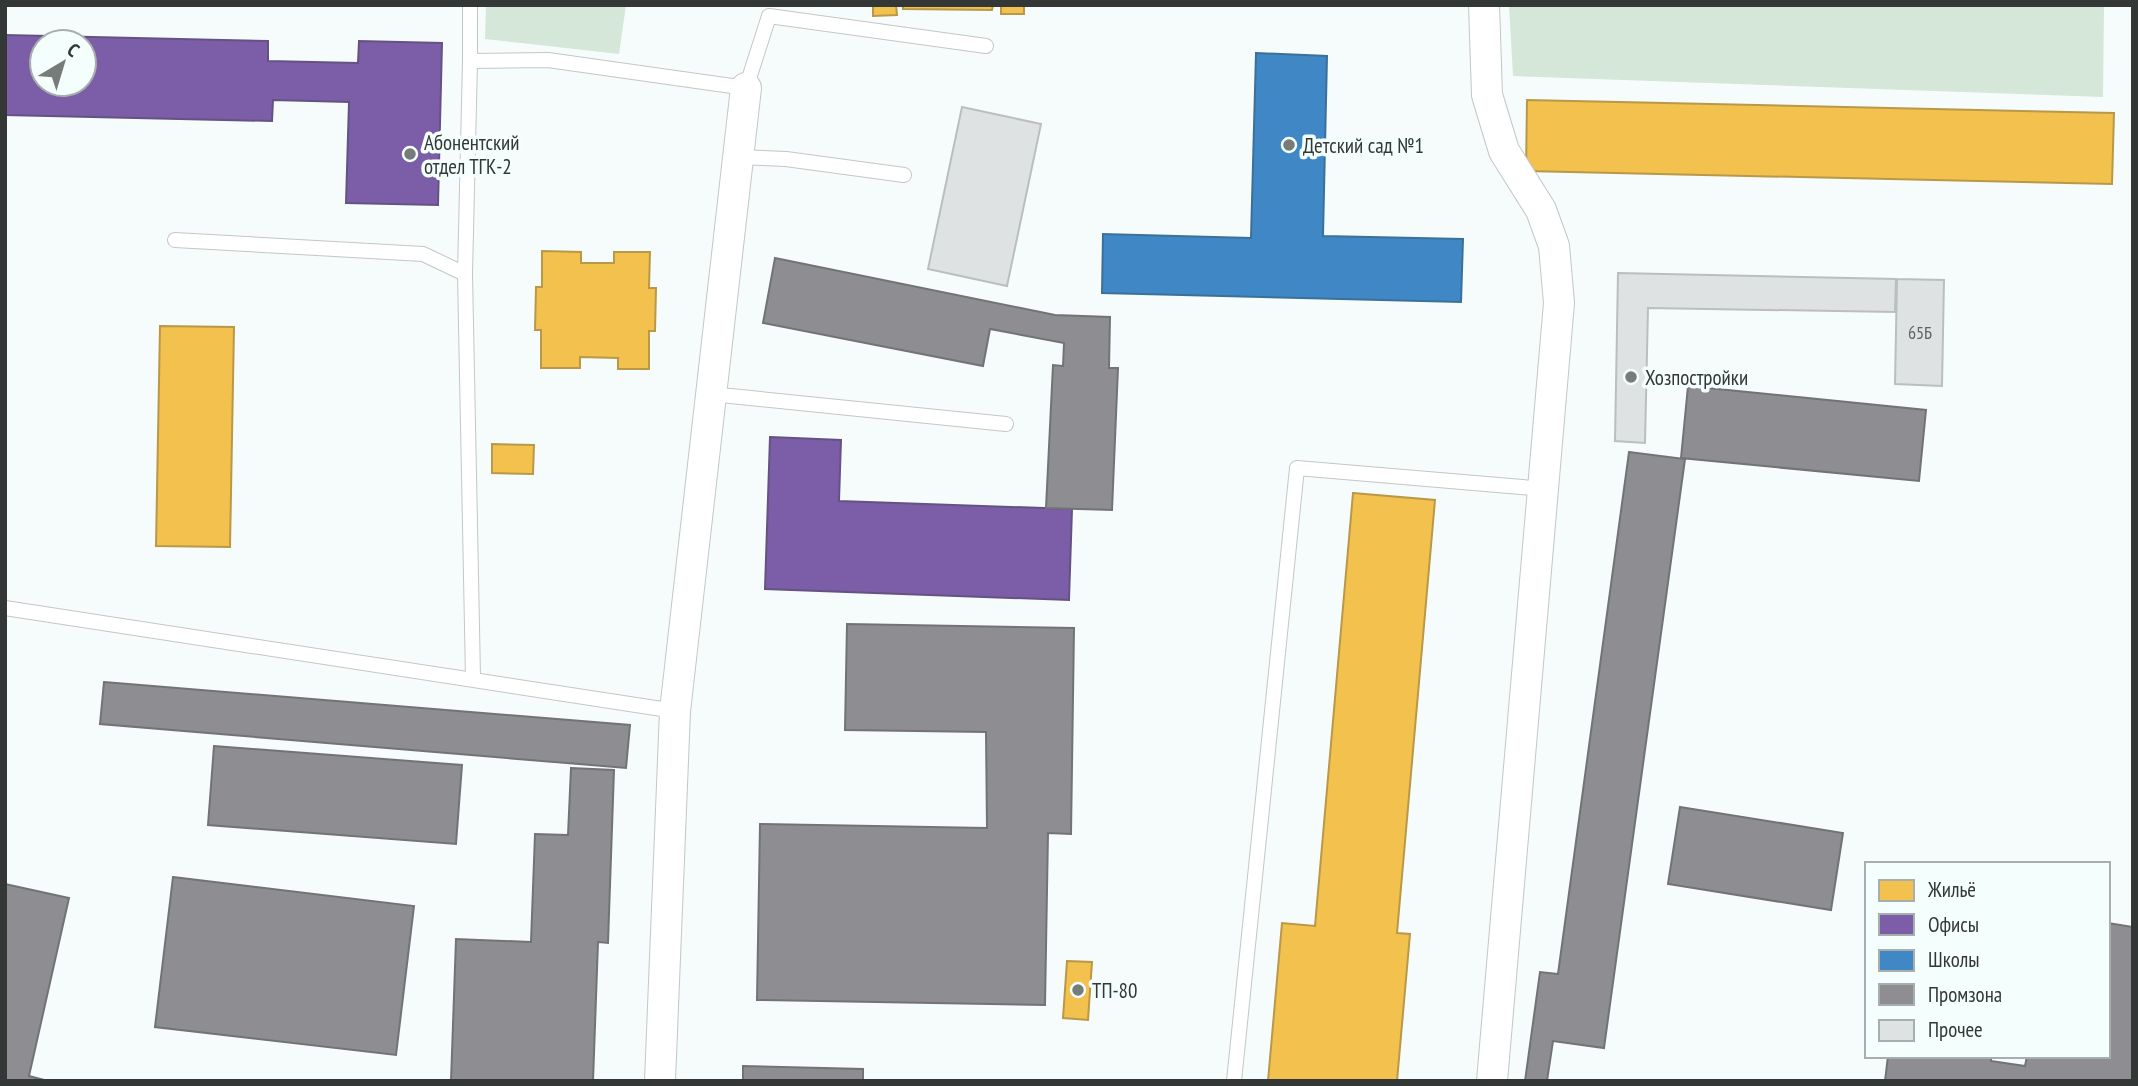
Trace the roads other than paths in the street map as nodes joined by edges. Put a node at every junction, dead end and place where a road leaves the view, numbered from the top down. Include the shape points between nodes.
1 (470, 5) edge
2 (1484, 5) edge
3 (986, 46) dead end
4 (470, 61) junction
5 (746, 88) junction
6 (738, 156) junction
7 (904, 175) dead end
8 (175, 240) dead end
9 (466, 274) junction
10 (711, 394) junction
11 (1006, 424) dead end
12 (1545, 489) junction
13 (5, 608) edge
14 (473, 677) junction
15 (675, 710) junction
16 (660, 1081) edge
17 (1234, 1081) edge
18 (1492, 1081) edge

1 - 4 lane
2 - 12 street via 1487,94 1504,151 1541,210 1554,246 1559,303
3 - 5 lane via 769,16
4 - 5 lane via 548,60
4 - 9 lane
5 - 6 street
6 - 7 lane
6 - 10 street
8 - 9 lane via 423,254
9 - 14 lane
10 - 11 lane
10 - 15 street
12 - 17 lane via 1297,468
12 - 18 street
13 - 14 lane
14 - 15 lane
15 - 16 street

